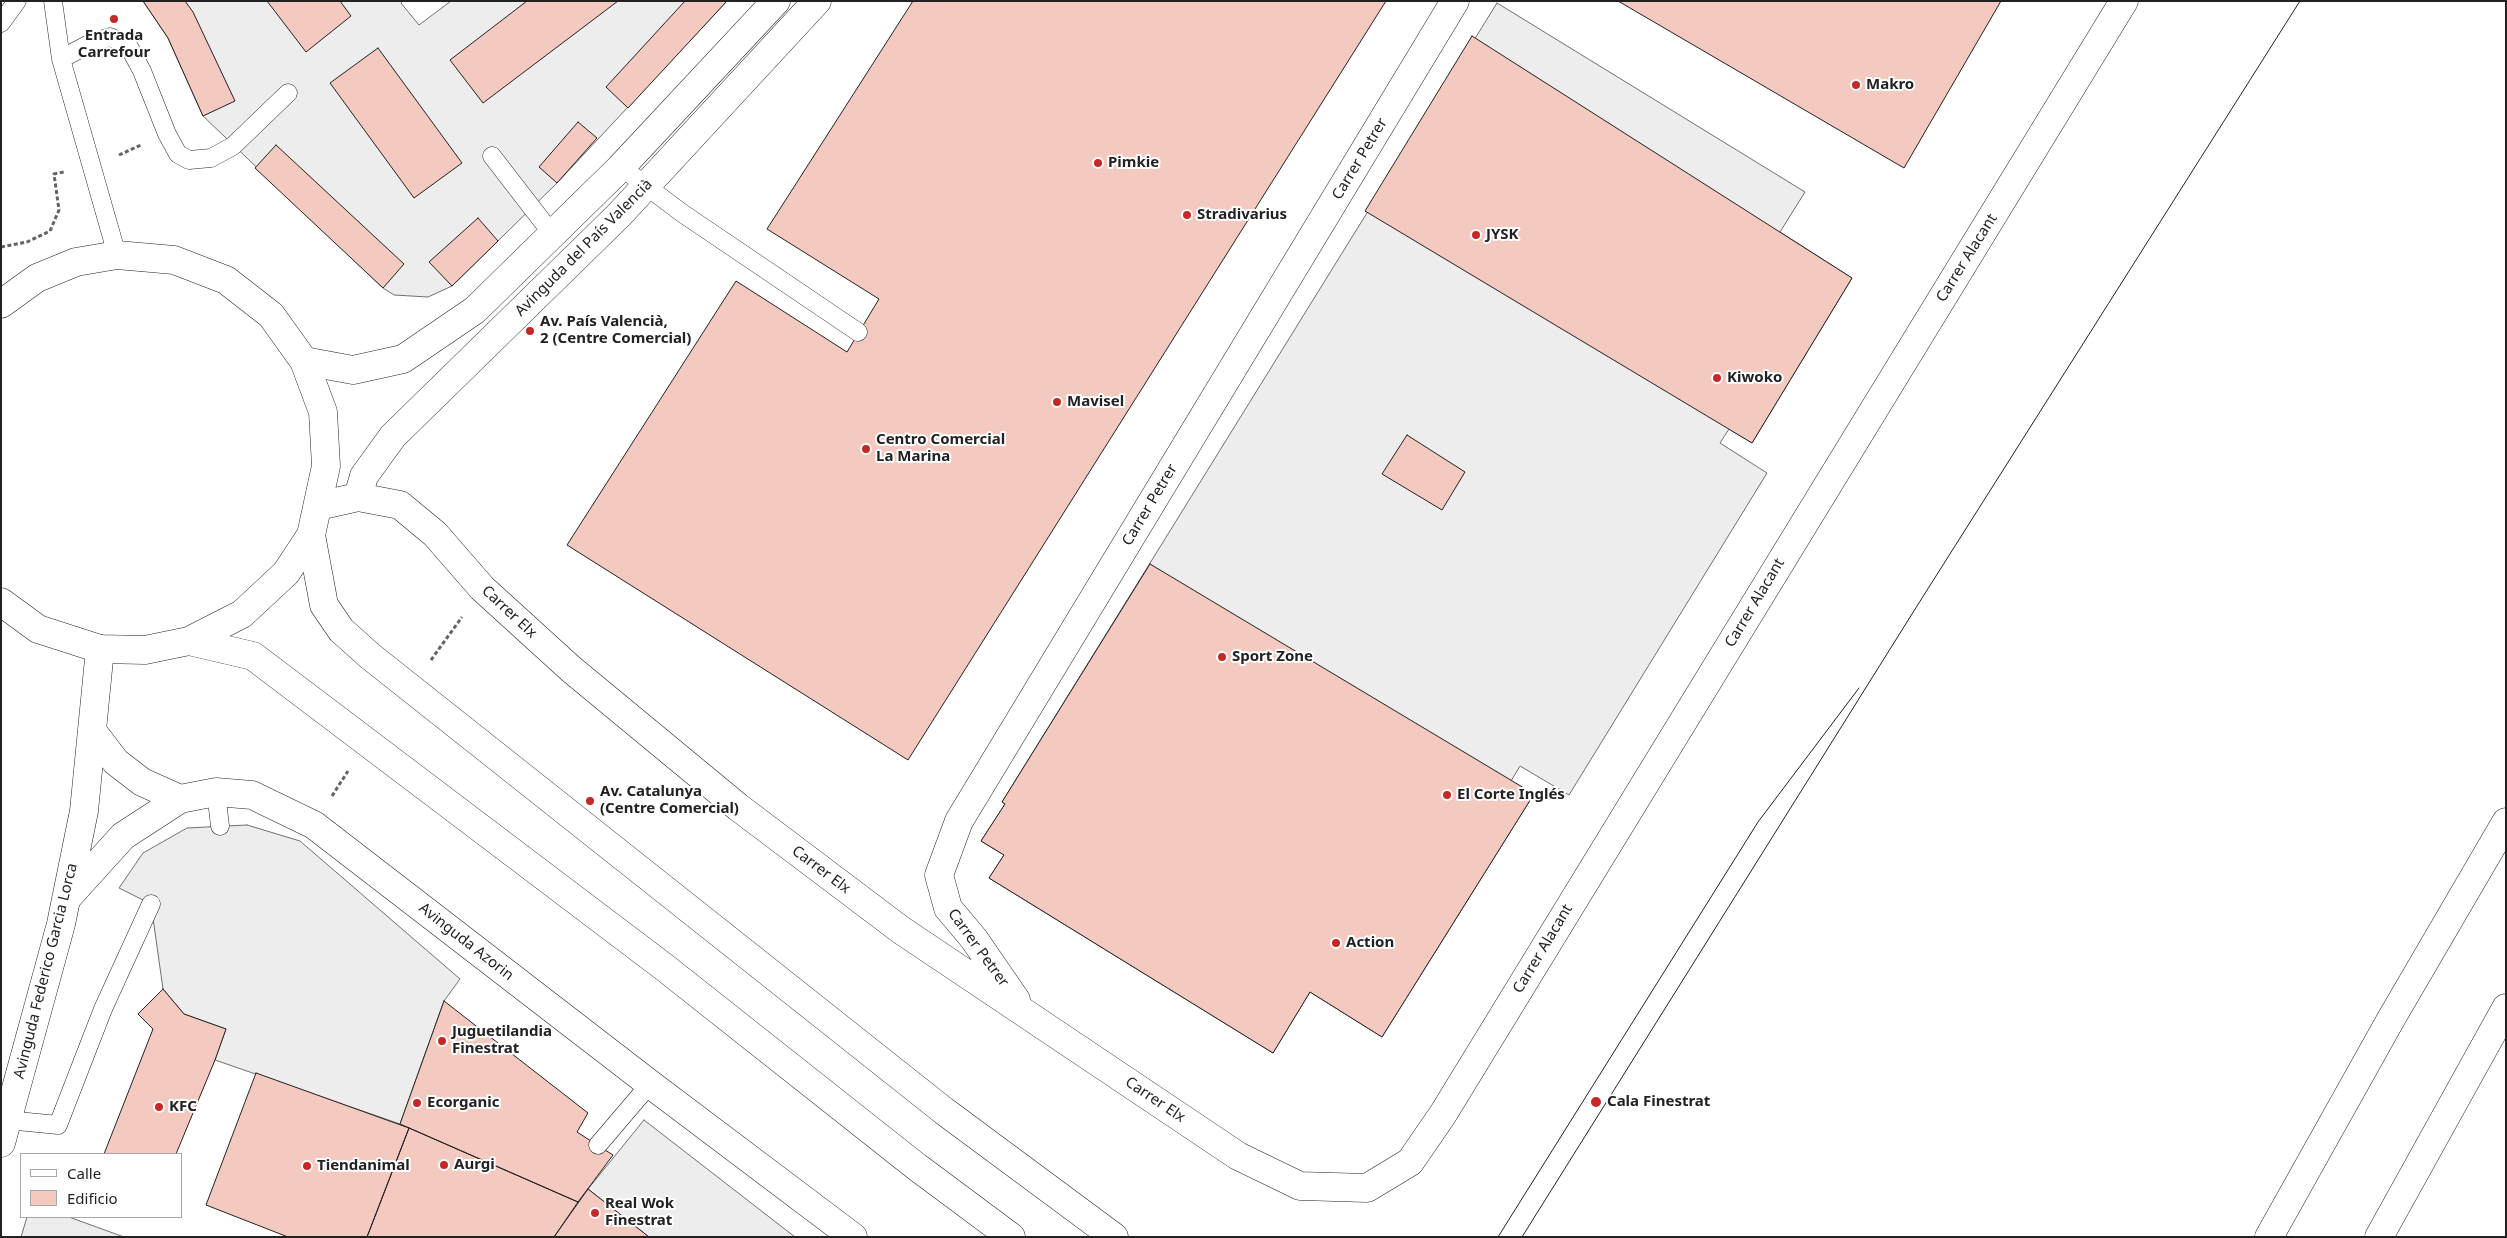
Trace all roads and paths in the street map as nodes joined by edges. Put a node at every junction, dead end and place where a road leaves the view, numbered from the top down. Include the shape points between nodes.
1 (17, 1) edge
2 (53, 1) edge
3 (776, 1) edge
4 (817, 1) edge
5 (1455, 1) edge
6 (2124, 1) edge
7 (1, 23) edge
8 (61, 59) junction
9 (288, 93) dead end
10 (492, 156) dead end
11 (621, 167) junction
12 (54, 174) dead end
13 (645, 186) junction
14 (553, 235) junction
15 (1, 247) edge
16 (116, 255) junction
17 (1, 278) edge
18 (37, 278) junction
19 (1, 304) edge
20 (858, 332) dead end
21 (304, 360) junction
22 (358, 497) junction
23 (318, 506) junction
24 (310, 535) junction
25 (482, 588) junction
26 (1, 602) edge
27 (188, 641) junction
28 (100, 648) junction
29 (411, 688) junction
30 (93, 732) junction
31 (367, 740) junction
32 (216, 792) junction
33 (180, 799) junction
34 (2506, 822) edge
35 (314, 824) junction
36 (220, 826) dead end
37 (66, 899) junction
38 (151, 904) dead end
39 (2506, 1008) edge
40 (1024, 1012) junction
41 (650, 1084) junction
42 (4, 1132) edge
43 (598, 1145) dead end
44 (1367, 1188) joint
45 (853, 1237) edge
46 (1011, 1237) edge
47 (1114, 1237) edge
48 (2269, 1237) edge
49 (2379, 1237) edge

1 - 7 lane
2 - 8 lane
3 - 11 main road, Avinguda del País Valencià
4 - 13 main road, Avinguda del País Valencià
5 - 40 main road, Carrer Petrer via 959,821 939,875 948,908 974,939
6 - 44 main road, Carrer Alacant via 1443,1114 1410,1162
8 - 9 lane via 110,37 128,45 167,134 178,154 189,160 211,158 233,146
8 - 16 lane
10 - 14 lane
11 - 13 lane
11 - 14 main road, Avinguda del País Valencià
12 - 15 path via 59,210 50,231 27,242
13 - 20 lane
13 - 22 main road, Avinguda del País Valencià via 393,436 364,476
14 - 21 main road, Avinguda del País Valencià via 474,310 403,359 353,370
16 - 18 main road via 76,262
16 - 21 main road via 174,260 226,280 271,315
17 - 18 main road
18 - 19 main road
21 - 23 main road via 323,412 326,466
22 - 23 main road, Carrer Elx
22 - 25 main road, Carrer Elx via 400,505 435,534
23 - 24 main road
24 - 27 main road via 286,572 242,614
24 - 29 main road via 324,604 341,630
25 - 29 path
25 - 40 main road, Carrer Elx via 570,669 738,807 901,930
26 - 28 main road via 38,628
27 - 28 main road via 145,650
27 - 31 main road via 253,656
28 - 30 main road, Avinguda Federico Garcia Lorca
29 - 47 main road via 944,1111
30 - 33 main road via 116,762 142,782
30 - 37 main road, Avinguda Federico Garcia Lorca via 84,812
31 - 35 path
31 - 46 main road
32 - 33 main road, Avinguda Azorin
32 - 35 main road, Avinguda Azorin via 252,795
32 - 36 lane
33 - 37 main road, Avinguda Azorin via 123,836
34 - 48 main road
35 - 41 main road, Avinguda Azorin
37 - 42 main road, Avinguda Federico Garcia Lorca
38 - 42 lane via 103,1009 58,1125
39 - 49 main road
40 - 44 main road, Carrer Elx via 1238,1156 1300,1186
41 - 43 lane
41 - 45 main road, Avinguda Azorin

